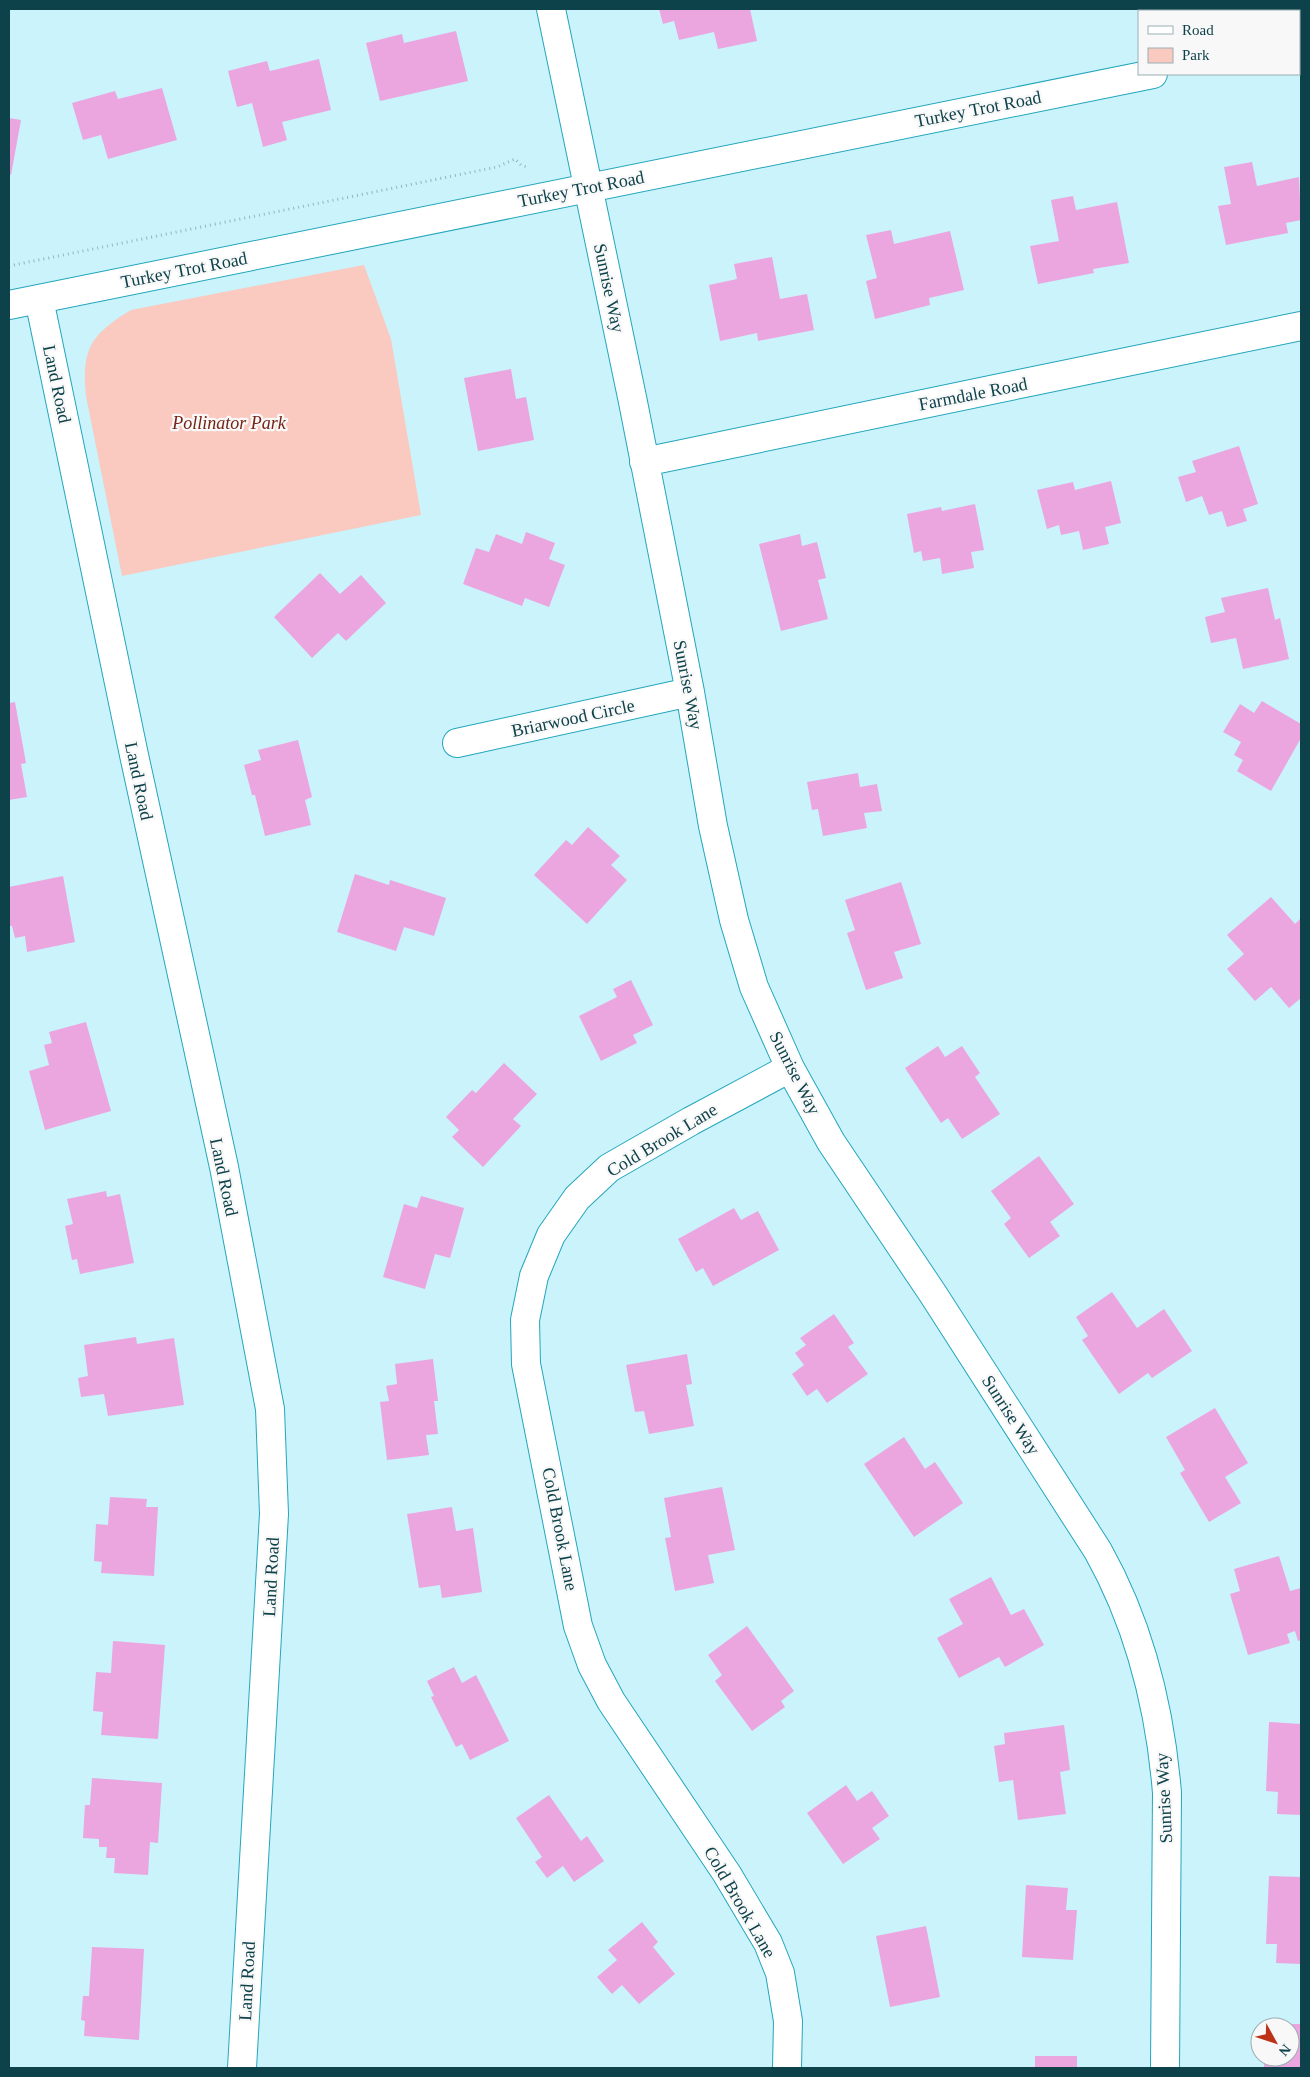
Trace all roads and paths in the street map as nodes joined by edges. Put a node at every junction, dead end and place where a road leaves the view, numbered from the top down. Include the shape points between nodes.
1 (551, 9) edge
2 (1148, 75) edge
3 (521, 165) dead end
4 (590, 188) junction
5 (9, 266) edge
6 (39, 299) junction
7 (9, 305) edge
8 (1301, 326) edge
9 (644, 462) junction
10 (690, 692) junction
11 (457, 743) dead end
12 (790, 1068) junction
13 (242, 2068) edge
14 (787, 2068) edge
15 (1165, 2068) edge

1 - 4 street, Sunrise Way
2 - 4 street, Turkey Trot Road
3 - 5 path via 515,159 497,167
4 - 6 street, Turkey Trot Road
4 - 9 street, Sunrise Way
6 - 7 street, Turkey Trot Road
6 - 13 street, Land Road via 224,1167 270,1410 274,1514
8 - 9 street, Farmdale Road
9 - 10 street, Sunrise Way
10 - 11 street, Briarwood Circle
10 - 12 street, Sunrise Way via 713,826 734,920 754,987
12 - 14 street, Cold Brook Lane via 610,1168 577,1198 552,1235 537,1268 525,1320 526,1364 578,1626 592,1665 611,1701 727,1874 768,1943 780,1973 788,2021
12 - 15 street, Sunrise Way via 831,1142 1098,1551 1115,1582 1139,1642 1150,1679 1164,1755 1167,1793

